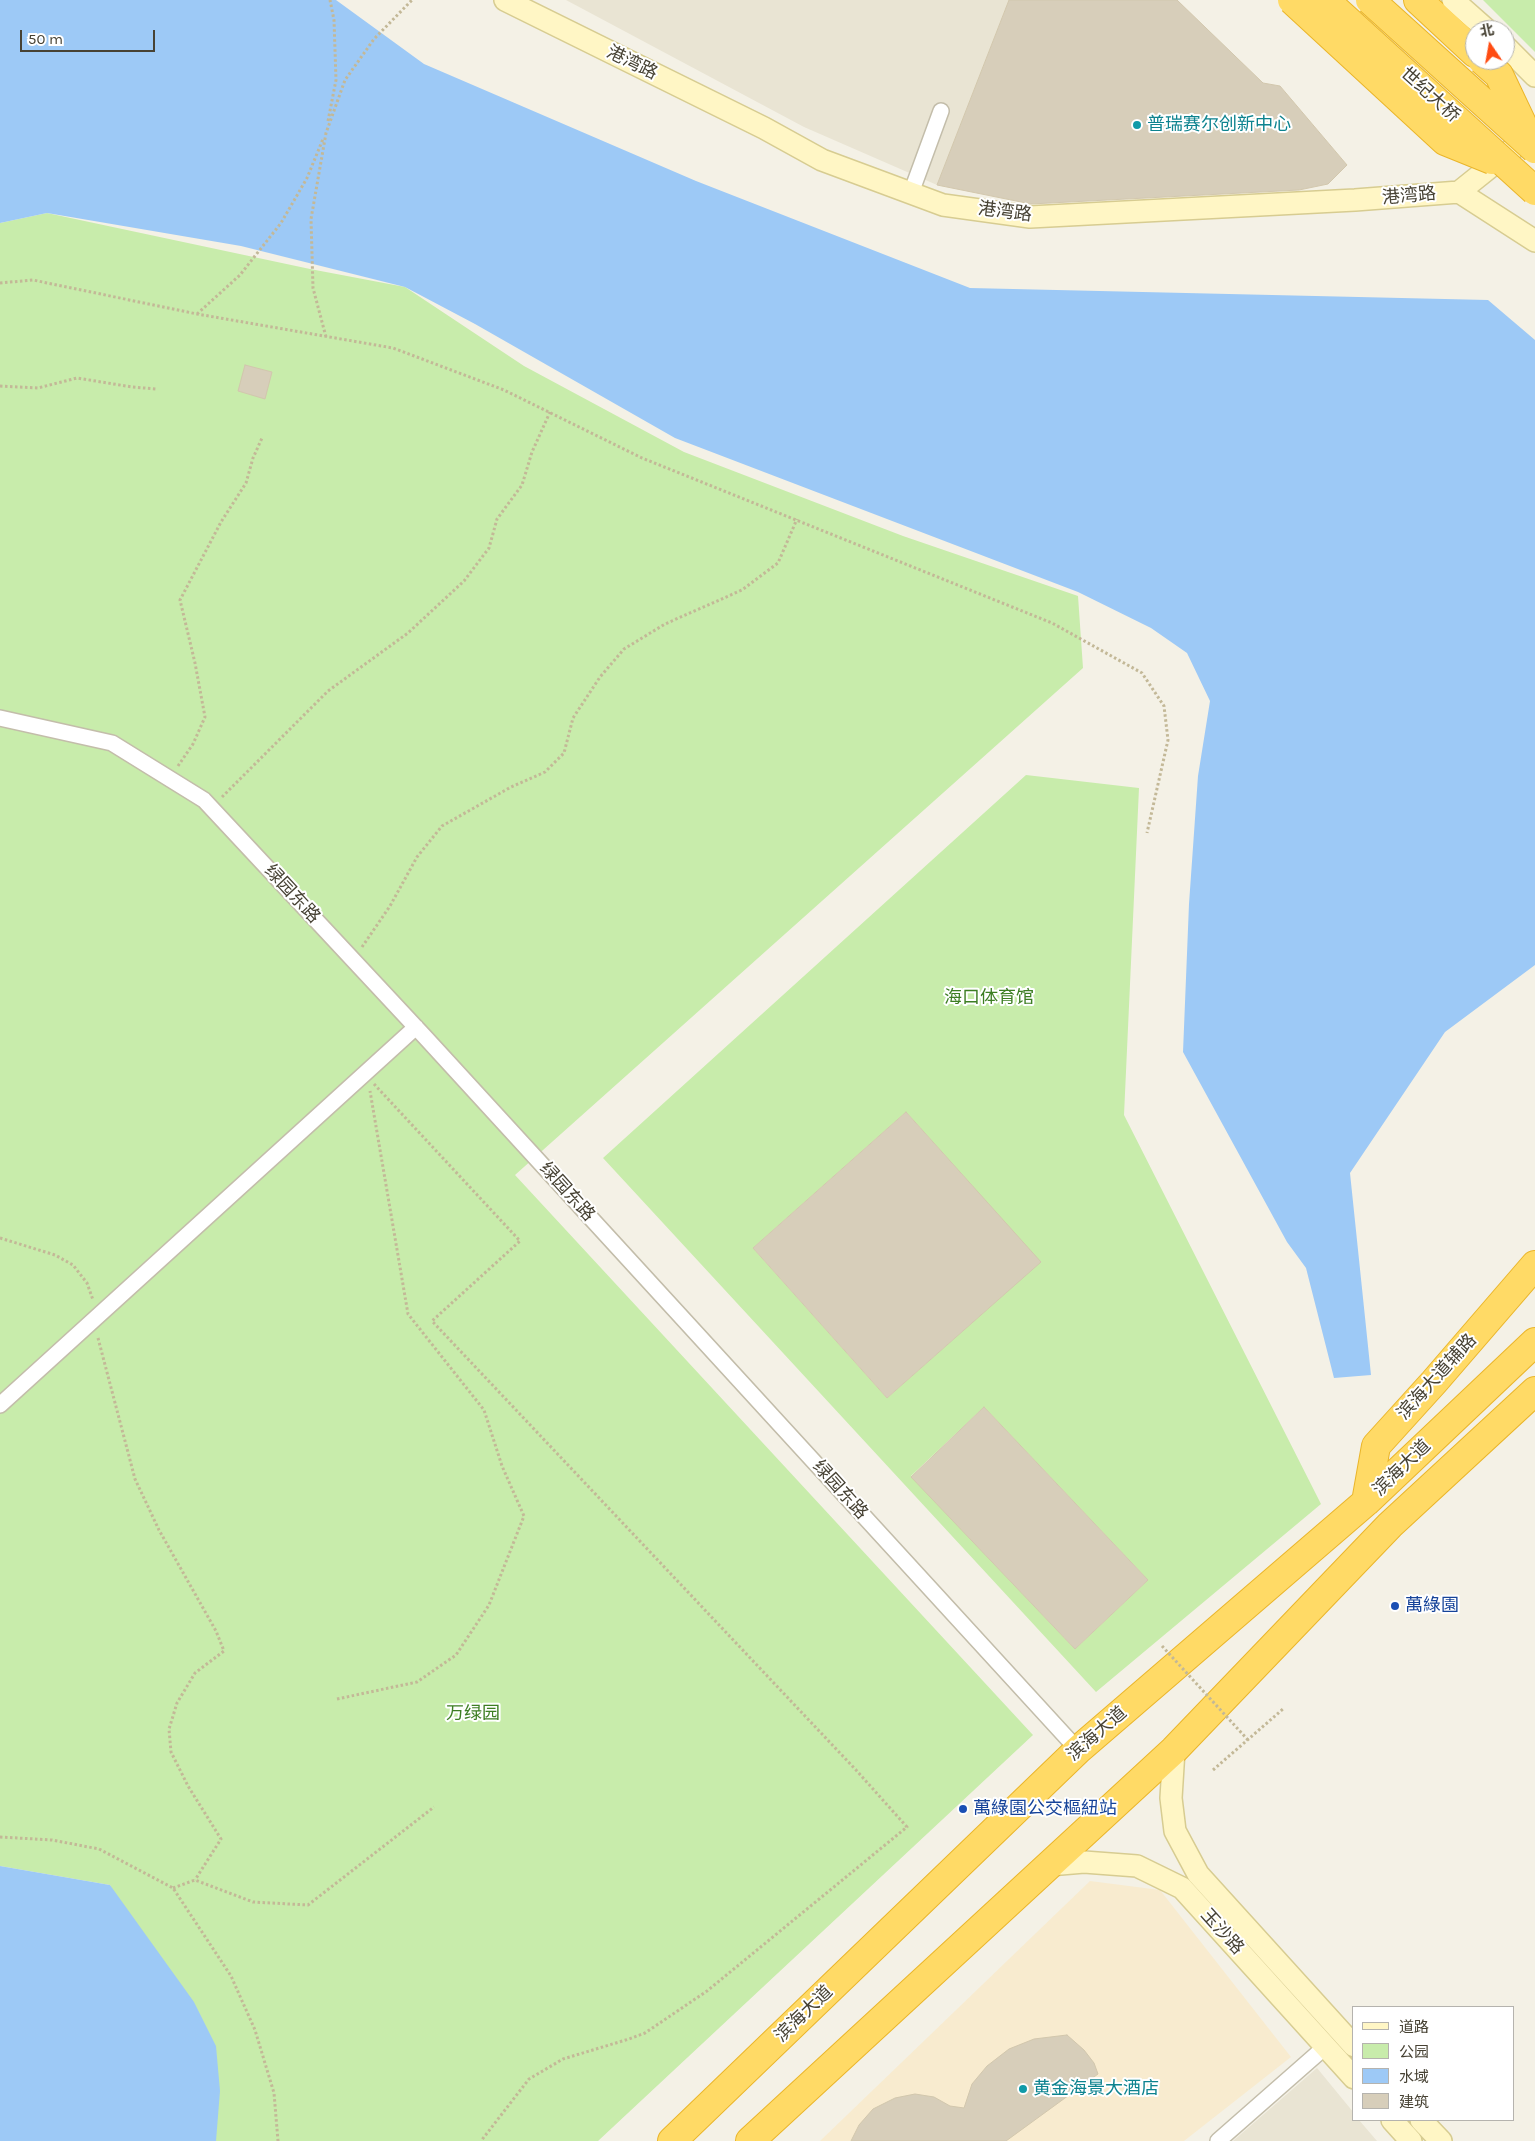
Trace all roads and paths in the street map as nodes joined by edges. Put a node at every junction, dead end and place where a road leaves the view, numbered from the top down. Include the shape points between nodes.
1 (330, 0) edge
2 (412, 0) edge
3 (505, 0) edge
4 (1292, 0) edge
5 (1324, 0) edge
6 (1370, 0) edge
7 (1418, 0) edge
8 (1453, 0) edge
9 (1476, 20) edge
10 (1465, 44) edge
11 (1515, 56) edge
12 (1493, 70) edge
13 (1535, 76) edge
14 (941, 111) dead end
15 (326, 133) junction
16 (1535, 143) edge
17 (1510, 168) junction
18 (1535, 191) edge
19 (1459, 192) junction
20 (911, 193) junction
21 (1535, 241) edge
22 (0, 283) edge
23 (198, 314) junction
24 (326, 337) junction
25 (0, 386) edge
26 (156, 389) dead end
27 (550, 412) junction
28 (262, 438) dead end
29 (797, 519) junction
30 (0, 718) edge
31 (168, 778) junction
32 (211, 808) junction
33 (1147, 833) dead end
34 (353, 959) junction
35 (416, 1027) junction
36 (0, 1238) edge
37 (1535, 1265) edge
38 (1535, 1291) edge
39 (94, 1319) junction
40 (1535, 1342) edge
41 (1535, 1391) edge
42 (0, 1405) edge
43 (1366, 1502) junction
44 (1162, 1646) dead end
45 (337, 1699) dead end
46 (1283, 1709) dead end
47 (1248, 1740) junction
48 (1078, 1750) junction
49 (1174, 1750) junction
50 (1213, 1770) dead end
51 (434, 1807) dead end
52 (0, 1837) edge
53 (1049, 1865) junction
54 (195, 1880) junction
55 (173, 1888) junction
56 (1352, 2044) edge
57 (1325, 2046) junction
58 (1352, 2076) edge
59 (1393, 2121) edge
60 (1422, 2121) edge
61 (278, 2141) edge
62 (481, 2141) edge
63 (672, 2141) edge
64 (750, 2141) edge
65 (1218, 2141) edge
66 (1411, 2141) edge
67 (1441, 2141) edge

1 - 15 path via 336,80
2 - 15 path via 374,39 345,80
3 - 20 street, 港湾路 via 822,160
4 - 17 highway, bridge via 1445,141
5 - 17 highway, 世纪大桥, bridge
6 - 16 highway, 世纪大桥, bridge
7 - 10 highway
8 - 9 street
11 - 13 street
12 - 16 highway, bridge
14 - 20 street
15 - 23 path via 307,178 281,223 240,275
15 - 24 path via 310,219 313,288
16 - 19 street
17 - 18 highway, 世纪大桥, bridge
19 - 20 street, 港湾路 via 1030,217 943,205
19 - 21 street, 港湾路
22 - 23 path via 32,280
23 - 24 path
24 - 27 path via 393,348 504,390
25 - 26 path via 38,388 76,378
27 - 29 path via 642,458
27 - 32 path via 522,485 497,519 489,548 464,581 408,633 328,691
28 - 31 path via 246,483 221,522 180,600 205,717 193,744
29 - 33 path via 1052,623 1142,673 1164,706 1168,740
29 - 34 path via 778,563 742,590 666,624 624,649 600,677 573,718 564,753 545,772 442,826 417,857 390,906
30 - 31 street, 绿园东路 via 112,743
31 - 32 street, 绿园东路 via 204,800
32 - 34 street, 绿园东路
34 - 35 street, 绿园东路
35 - 39 street
35 - 48 street, 绿园东路
36 - 39 path via 55,1255 73,1265 87,1283 94,1303
37 - 43 highway, 滨海大道辅路 via 1376,1446
38 - 43 highway via 1439,1404 1396,1447
39 - 42 street
39 - 54 path via 135,1479 224,1652 195,1673 177,1703 169,1729 171,1752 221,1838
40 - 43 highway, 滨海大道
41 - 49 highway, 滨海大道 via 1390,1525
43 - 48 highway, 滨海大道
44 - 47 path, bridge
45 - 62 path via 417,1682 456,1655 489,1605 524,1516 502,1466 484,1410 408,1314 368,1078 520,1241 432,1322 907,1827 707,1991 629,2039 563,2058 529,2079
46 - 47 path
47 - 50 path
48 - 63 highway, 滨海大道
49 - 53 highway, 滨海大道
49 - 56 street, 玉沙路 via 1171,1798 1175,1831 1198,1874
51 - 54 path via 308,1905 254,1902
52 - 55 path via 52,1840 98,1849
53 - 57 street, 玉沙路 via 1084,1862 1137,1866 1182,1888
53 - 64 highway, 滨海大道
54 - 55 path
55 - 61 path via 231,1976 255,2030 274,2093
57 - 58 street, 玉沙路
57 - 65 street
59 - 66 street
60 - 67 street

